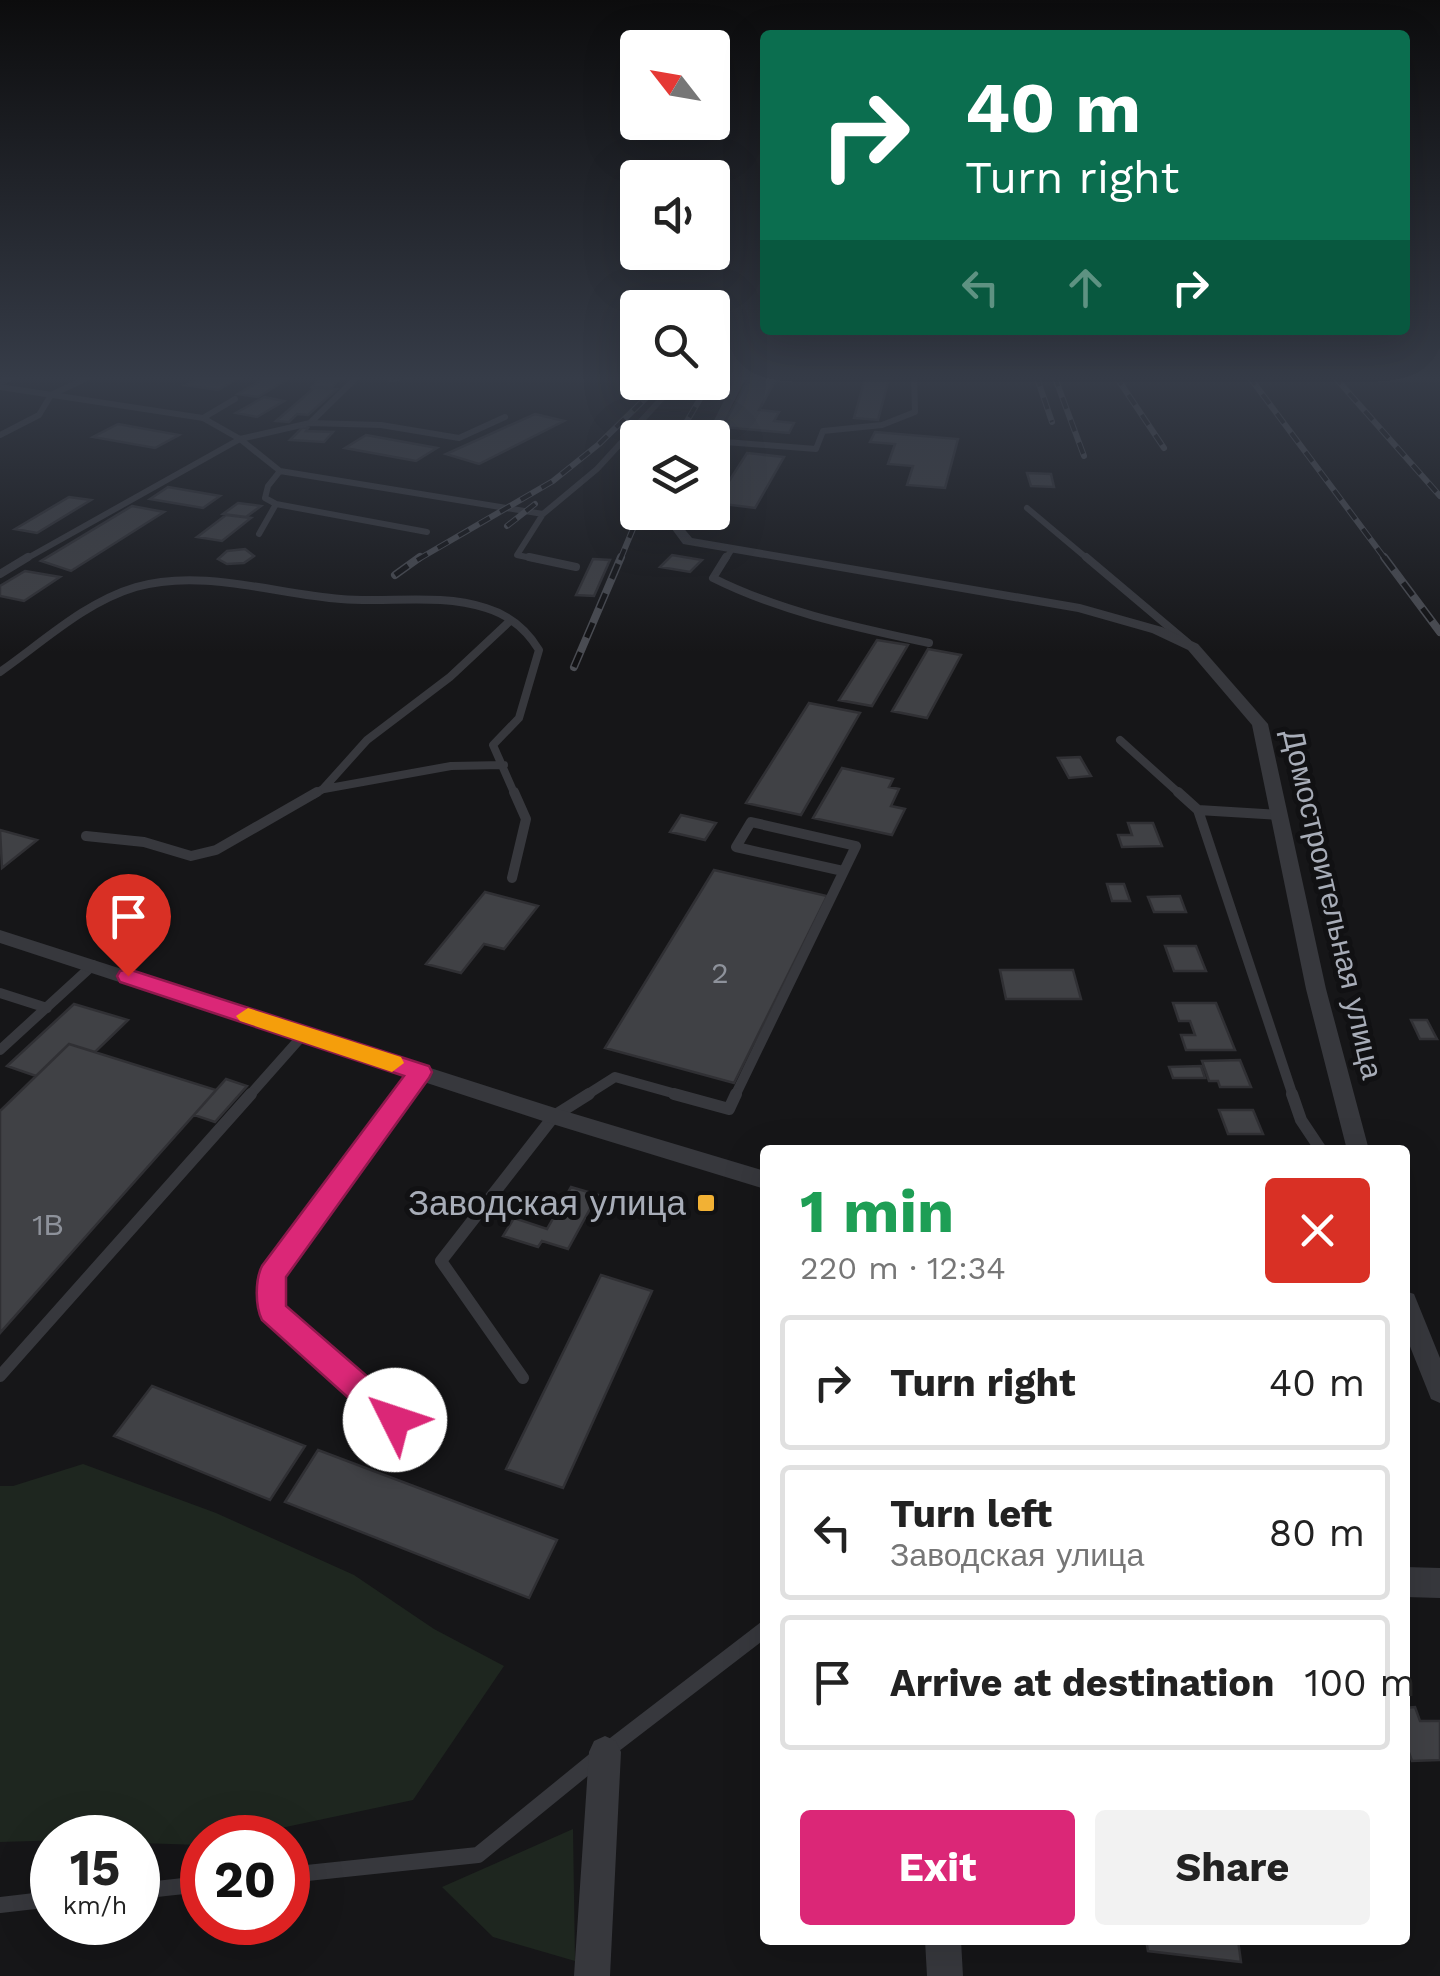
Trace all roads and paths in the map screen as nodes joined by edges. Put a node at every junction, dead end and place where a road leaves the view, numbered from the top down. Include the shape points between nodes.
1 (184, 467) edge
2 (275, 467) edge
3 (599, 467) edge
4 (280, 471) junction
5 (276, 504) junction
6 (1027, 508) dead end
7 (543, 514) junction
8 (677, 530) edge
9 (427, 532) dead end
10 (259, 534) dead end
11 (732, 549) junction
12 (576, 568) dead end
13 (0, 574) edge
14 (511, 620) junction
15 (929, 643) dead end
16 (1193, 647) junction
17 (0, 672) edge
18 (1120, 740) dead end
19 (504, 766) junction
20 (323, 789) junction
21 (1198, 810) junction
22 (1279, 815) junction
23 (86, 836) dead end
24 (843, 872) junction
25 (512, 878) dead end
26 (0, 936) edge
27 (93, 965) junction
28 (0, 993) edge
29 (47, 1008) junction
30 (304, 1034) junction
31 (0, 1050) edge
32 (420, 1072) junction
33 (554, 1116) junction
34 (1318, 1145) edge
35 (1357, 1145) edge
36 (760, 1178) edge
37 (1410, 1315) edge
38 (0, 1376) edge
39 (523, 1378) dead end
40 (1440, 1392) edge
41 (395, 1420) dead end
42 (1410, 1582) edge
43 (1440, 1583) edge
44 (760, 1634) edge
45 (605, 1752) junction
46 (310, 1873) edge
47 (30, 1902) edge
48 (0, 1905) edge
49 (943, 1945) edge
50 (592, 1976) edge
51 (945, 1976) edge

1 - 13 lane
2 - 4 lane
3 - 7 lane
4 - 5 lane via 265,498
4 - 7 lane
5 - 9 lane
5 - 10 lane
6 - 16 lane
7 - 12 lane via 517,555
8 - 11 street, Домостроительная улица via 688,541
11 - 15 lane via 712,578 741,593
11 - 16 street, Домостроительная улица via 1080,608
14 - 17 lane via 484,606 447,601 343,600 188,581 136,586
14 - 19 lane via 530,633 539,650 519,718 492,745
14 - 20 lane via 368,740
16 - 22 street, Домостроительная улица via 1260,724
18 - 21 lane
19 - 20 lane via 450,766
19 - 25 lane via 526,819
20 - 23 lane via 216,850 191,856
21 - 22 lane
21 - 34 lane via 1301,1120
22 - 35 street, Домостроительная улица
24 - 24 lane via 856,846 751,822 736,847
24 - 33 lane via 729,1109 616,1078
26 - 27 street
27 - 29 lane
27 - 30 street
28 - 29 lane
29 - 31 lane
30 - 32 street
30 - 38 lane
32 - 33 street
32 - 41 lane via 272,1274 272,1312
33 - 36 street
33 - 39 lane via 442,1261
37 - 40 street
42 - 43 street
44 - 45 lane
45 - 46 lane via 478,1855
45 - 50 street
47 - 48 lane
49 - 51 street

